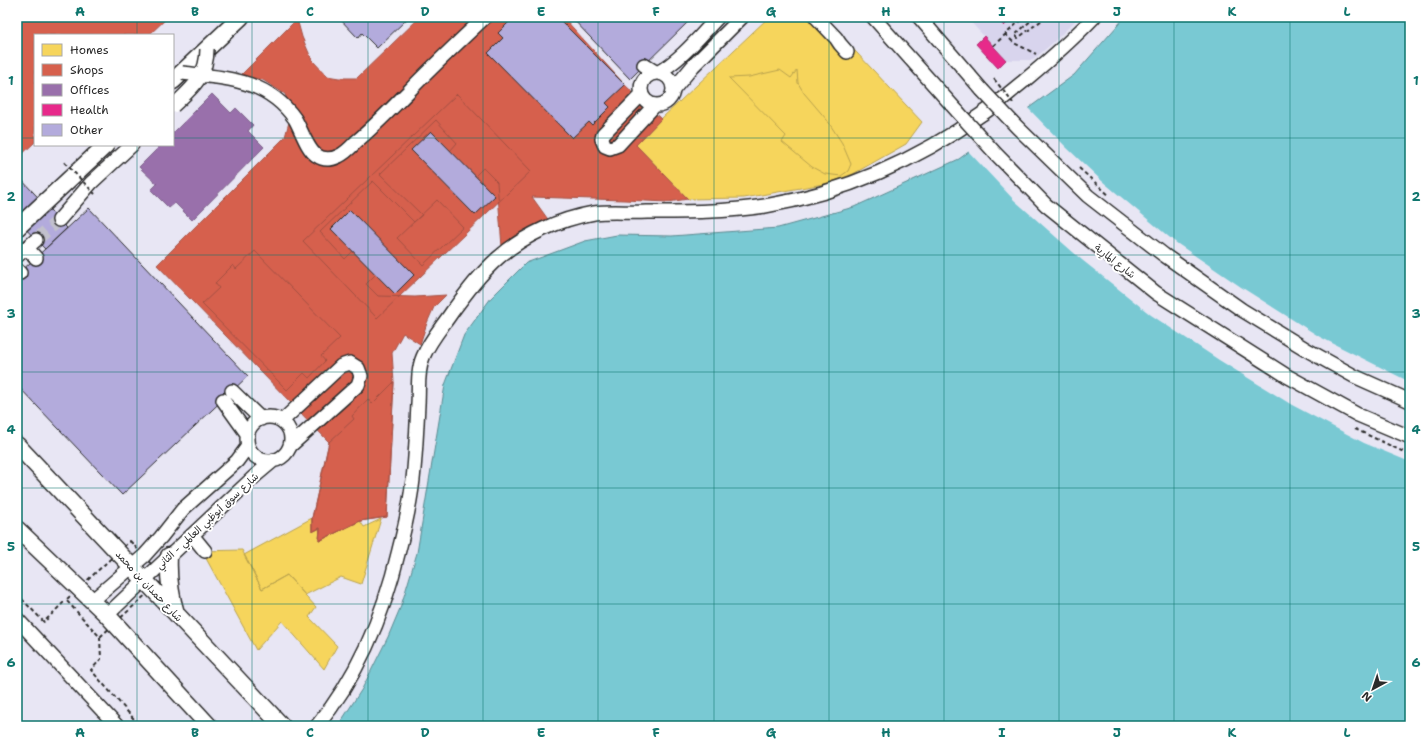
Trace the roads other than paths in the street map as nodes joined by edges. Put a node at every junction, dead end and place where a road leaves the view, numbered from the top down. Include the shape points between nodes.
1 (241, 17) edge
2 (250, 17) edge
3 (486, 17) edge
4 (718, 17) edge
5 (742, 17) edge
6 (816, 17) edge
7 (873, 17) edge
8 (919, 17) edge
9 (1094, 17) edge
10 (207, 49) junction
11 (847, 52) dead end
12 (656, 73) junction
13 (201, 75) junction
14 (177, 77) edge
15 (174, 88) edge
16 (673, 90) junction
17 (641, 95) junction
18 (174, 105) edge
19 (654, 106) junction
20 (105, 146) edge
21 (111, 146) edge
22 (131, 146) edge
23 (59, 220) tunnel mouth
24 (17, 228) edge
25 (17, 232) edge
26 (27, 248) edge
27 (36, 258) dead end
28 (232, 391) dead end
29 (223, 400) dead end
30 (1410, 401) edge
31 (261, 419) junction
32 (282, 421) junction
33 (1410, 437) edge
34 (248, 440) junction
35 (17, 445) edge
36 (290, 446) junction
37 (274, 460) junction
38 (17, 529) edge
39 (192, 535) junction
40 (205, 551) dead end
41 (169, 556) junction
42 (130, 566) junction
43 (143, 580) junction
44 (92, 601) junction
45 (106, 615) junction
46 (177, 616) junction
47 (17, 619) edge
48 (117, 726) edge
49 (209, 726) edge
50 (282, 726) edge
51 (317, 726) edge

1 - 10 main road
2 - 15 street
3 - 13 street, bridge via 365,134 341,155 331,159 321,158 312,152 294,118 271,95 241,81
4 - 12 street via 675,61
5 - 16 street
6 - 11 street
7 - 33 street, شارع المارِية, bridge via 996,154 1046,205 1156,293 1287,376 1358,415
8 - 30 street, bridge via 982,90 1037,147 1088,196 1145,241 1236,306 1309,351 1354,376
9 - 51 street via 1046,63 984,113 948,137 866,178 800,199 732,210 606,212 583,216 529,236 491,264 473,283 431,340 422,360 413,480 393,575 376,625 356,669
10 - 13 street, bridge via 206,63
10 - 14 main road
12 - 16 street via 670,80
12 - 17 street via 649,75 642,72
13 - 14 street, bridge
13 - 18 street, bridge
16 - 19 street via 665,104
17 - 19 street
17 - 19 street via 603,134 605,146 610,148 618,145
20 - 24 main road
21 - 25 street
22 - 23 street via 91,191
26 - 27 street
28 - 31 street
29 - 34 street
31 - 32 street via 268,417
31 - 34 street via 250,428
32 - 36 street via 290,432
32 - 36 street via 341,366 350,364 358,368 361,376 358,385
34 - 37 street via 251,452 256,456 268,461
34 - 42 street, شارع سوق أبوظبي العالمي - الثاني via 237,460 183,509 153,546
35 - 42 main road, شارع حمدان بن محمد
36 - 37 street via 281,458
37 - 39 street, شارع سوق أبوظبي العالمي - الثاني
38 - 44 main road
39 - 40 street
39 - 41 street, شارع سوق أبوظبي العالمي - الثاني
41 - 43 street, شارع سوق أبوظبي العالمي - الثاني
41 - 46 main road via 170,587
42 - 43 main road, شارع حمدان بن محمد
42 - 44 street, شارع سوق أبوظبي العالمي - الثاني
43 - 45 street, شارع سوق أبوظبي العالمي - الثاني
43 - 46 main road, شارع حمدان بن محمد
44 - 45 main road
45 - 49 main road
46 - 50 main road, شارع حمدان بن محمد
47 - 48 street

